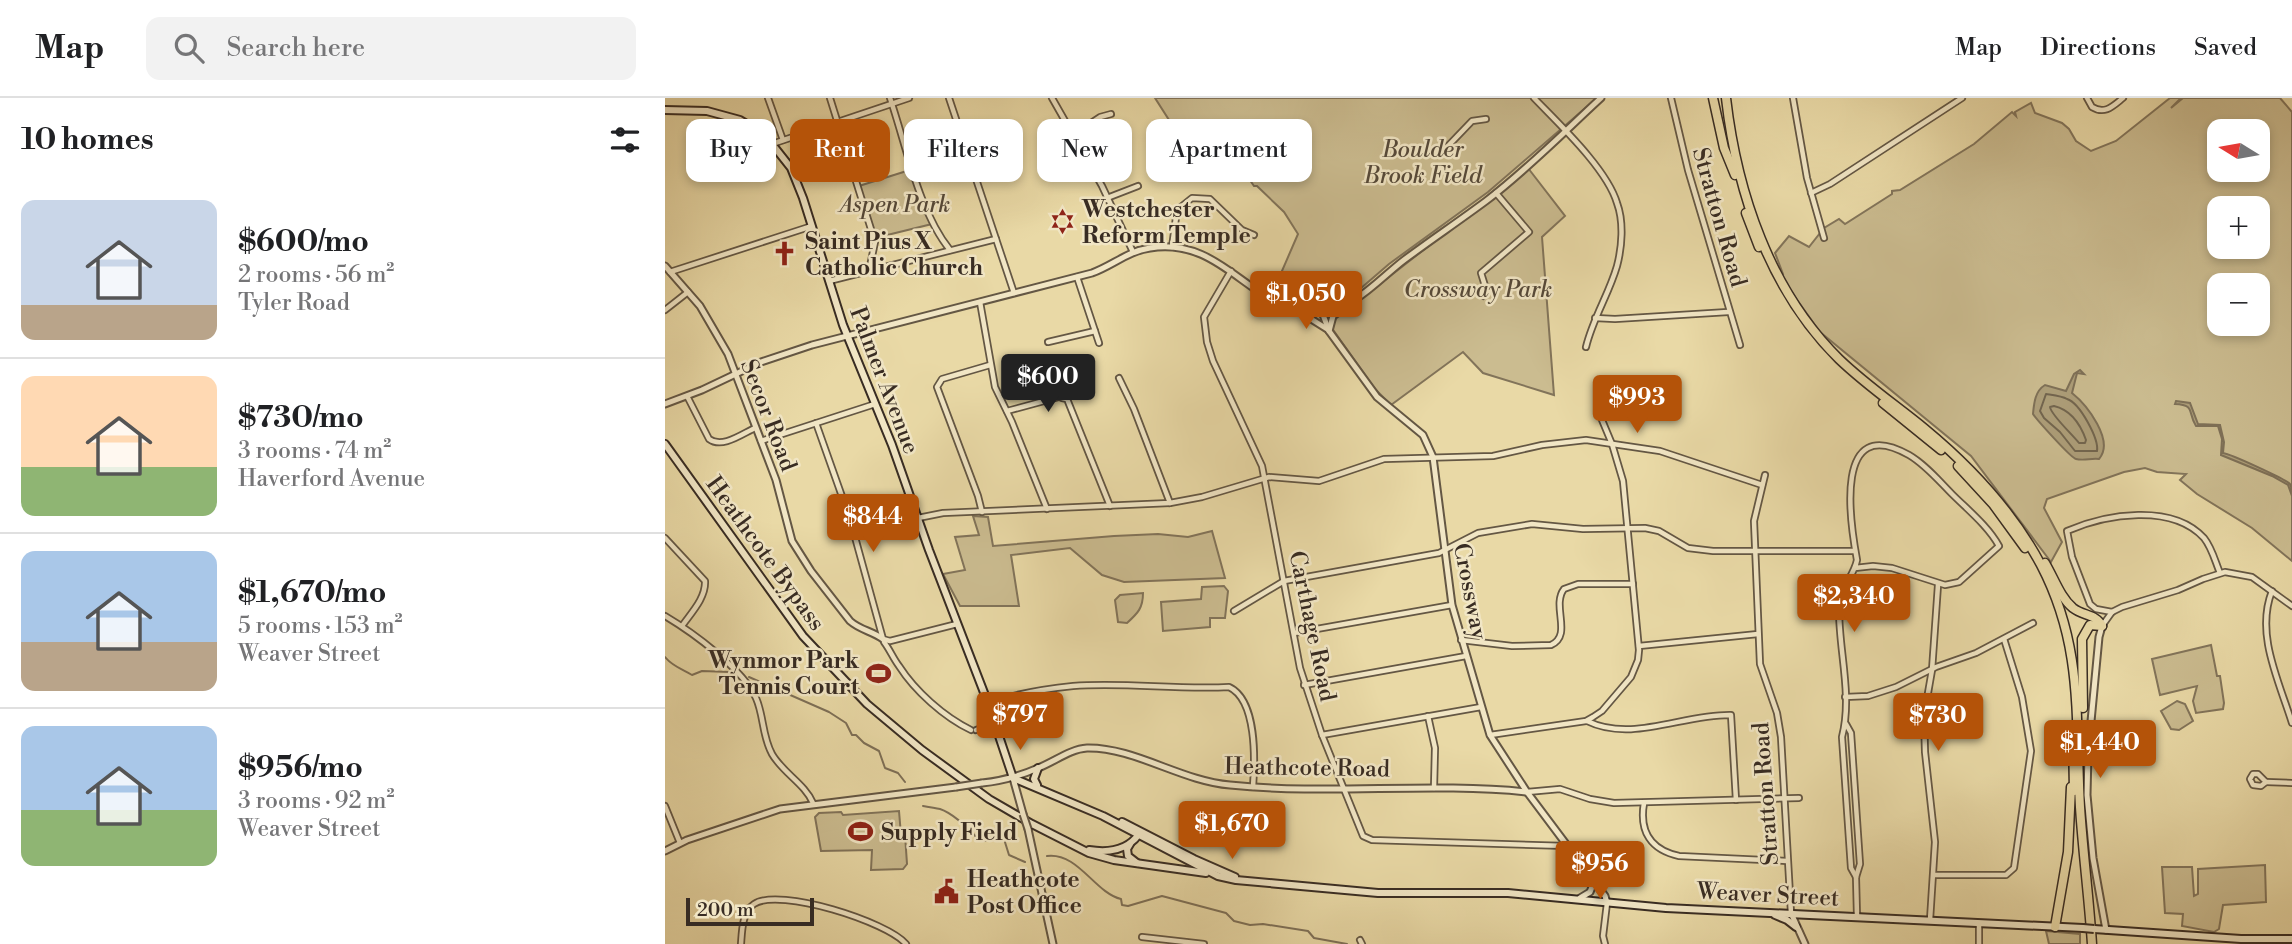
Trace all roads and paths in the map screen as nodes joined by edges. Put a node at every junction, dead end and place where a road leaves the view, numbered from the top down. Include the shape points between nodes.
1 (768, 98) edge
2 (830, 98) edge
3 (909, 98) edge
4 (949, 98) edge
5 (1052, 98) edge
6 (1534, 98) edge
7 (1601, 98) edge
8 (1671, 98) edge
9 (1713, 98) edge
10 (1720, 98) edge
11 (1726, 98) edge
12 (1794, 98) edge
13 (1962, 98) edge
14 (2087, 98) edge
15 (2123, 98) edge
16 (891, 101) edge
17 (665, 110) edge
18 (1111, 114) dead end
19 (736, 119) edge
20 (836, 119) edge
21 (845, 119) edge
22 (1064, 119) edge
23 (1097, 119) edge
24 (1486, 119) dead end
25 (1565, 131) junction
26 (790, 138) edge
27 (783, 140) junction
28 (776, 143) edge
29 (1448, 146) dead end
30 (776, 149) edge
31 (1735, 175) junction
32 (856, 182) edge
33 (1098, 182) edge
34 (1138, 186) dead end
35 (1496, 192) junction
36 (1811, 193) junction
37 (1107, 198) junction
38 (812, 226) junction
39 (1254, 235) dead end
40 (1824, 238) dead end
41 (996, 239) junction
42 (1172, 247) junction
43 (950, 250) junction
44 (1133, 252) junction
45 (665, 266) edge
46 (869, 271) junction
47 (1231, 271) junction
48 (670, 272) junction
49 (1077, 278) junction
50 (829, 281) junction
51 (688, 292) junction
52 (1014, 293) junction
53 (1483, 296) dead end
54 (980, 302) junction
55 (1351, 302) junction
56 (665, 310) edge
57 (1297, 310) junction
58 (1322, 312) junction
59 (1728, 312) junction
60 (1595, 318) junction
61 (1095, 331) junction
62 (1329, 331) junction
63 (847, 335) junction
64 (1048, 342) dead end
65 (1099, 343) dead end
66 (1740, 345) dead end
67 (1587, 346) dead end
68 (991, 365) junction
69 (735, 374) junction
70 (1119, 378) dead end
71 (1081, 391) dead end
72 (687, 396) junction
73 (1062, 398) junction
74 (665, 404) edge
75 (875, 404) junction
76 (1007, 411) junction
77 (1602, 420) dead end
78 (816, 424) junction
79 (755, 428) junction
80 (761, 441) junction
81 (665, 444) edge
82 (1612, 444) junction
83 (1433, 457) junction
84 (1765, 475) dead end
85 (1265, 478) junction
86 (1983, 483) junction
87 (1762, 485) junction
88 (1170, 503) junction
89 (1110, 506) junction
90 (1047, 509) junction
91 (982, 512) junction
92 (917, 518) junction
93 (1628, 527) junction
94 (665, 538) edge
95 (1445, 550) junction
96 (1755, 551) junction
97 (1855, 551) junction
98 (1855, 568) junction
99 (2220, 573) junction
100 (1285, 581) junction
101 (1633, 584) junction
102 (1938, 584) junction
103 (2272, 591) junction
104 (1452, 605) junction
105 (2292, 606) edge
106 (1234, 611) dead end
107 (2112, 612) junction
108 (665, 616) edge
109 (957, 624) junction
110 (2033, 624) dead end
111 (682, 626) junction
112 (2102, 626) junction
113 (1294, 633) junction
114 (1758, 634) junction
115 (883, 639) junction
116 (1461, 639) junction
117 (2004, 639) junction
118 (1639, 646) junction
119 (1466, 656) junction
120 (1931, 670) junction
121 (1304, 685) junction
122 (1845, 697) junction
123 (988, 703) junction
124 (1481, 707) junction
125 (1428, 716) junction
126 (1586, 721) junction
127 (995, 723) junction
128 (1845, 723) junction
129 (2292, 723) edge
130 (1322, 735) junction
131 (1490, 735) junction
132 (2073, 753) junction
133 (1038, 768) junction
134 (2079, 771) junction
135 (1013, 778) junction
136 (1845, 778) junction
137 (1854, 778) junction
138 (2266, 782) dead end
139 (2292, 783) edge
140 (1038, 787) junction
141 (1253, 787) junction
142 (1342, 788) junction
143 (1434, 788) junction
144 (1527, 792) junction
145 (1785, 799) junction
146 (1799, 799) dead end
147 (1736, 800) junction
148 (813, 803) junction
149 (1644, 803) junction
150 (665, 806) edge
151 (1847, 822) junction
152 (1857, 822) junction
153 (1139, 833) junction
154 (1131, 842) junction
155 (680, 843) junction
156 (1567, 846) junction
157 (1081, 848) junction
158 (665, 851) edge
159 (1787, 861) junction
160 (1141, 864) junction
161 (1934, 875) junction
162 (1218, 876) junction
163 (1856, 877) junction
164 (1243, 880) junction
165 (1594, 883) junction
166 (1580, 898) junction
167 (1607, 903) junction
168 (1767, 912) junction
169 (1791, 913) junction
170 (1857, 916) junction
171 (1930, 920) junction
172 (1979, 923) junction
173 (1796, 927) junction
174 (2055, 927) junction
175 (2106, 930) junction
176 (1142, 937) dead end
177 (2292, 940) edge
178 (1172, 942) edge
179 (2241, 942) edge
180 (741, 944) edge
181 (906, 944) edge
182 (1053, 944) edge
183 (1204, 944) edge
184 (1605, 944) edge
185 (1805, 944) edge
186 (1979, 944) edge
187 (2089, 944) edge

1 - 27 street
2 - 20 street
3 - 16 street
4 - 41 street
5 - 22 street
6 - 25 street
7 - 25 street
8 - 59 street, Stratton Road
9 - 31 highway
10 - 31 highway
11 - 86 highway via 1738,168 1752,214 1772,264 1799,312 1851,370 1933,435
12 - 36 street
13 - 36 street
14 - 15 street via 2092,107 2102,111
16 - 21 street
16 - 43 street via 926,210
17 - 19 main road, Palmer Avenue via 695,110
18 - 23 street
24 - 29 street via 1472,121
25 - 35 street
25 - 60 street via 1610,186 1619,212 1622,233 1617,266
26 - 27 street
27 - 28 street
30 - 38 main road, Palmer Avenue via 791,168
31 - 132 highway via 1760,251 1803,326 1846,373 1961,469 1998,510 2030,556 2050,598 2066,650
32 - 46 street via 875,242
33 - 37 street
34 - 37 street
35 - 53 street via 1529,232 1481,272 1486,289
35 - 55 street
36 - 40 street
37 - 44 street
38 - 48 street
38 - 50 main road, Palmer Avenue
39 - 42 street via 1210,199 1192,198 1177,210
41 - 43 street
41 - 52 street
42 - 44 street
42 - 47 street via 1205,255
43 - 46 street
44 - 49 street
45 - 48 street, Secor Road
46 - 50 street
47 - 57 street via 1269,298
47 - 85 street, Carthage Road via 1203,321 1213,360
48 - 51 street, Secor Road
49 - 52 street
49 - 61 street
50 - 63 main road, Palmer Avenue
51 - 56 street
51 - 69 street, Secor Road via 714,328
52 - 54 street
54 - 63 street
54 - 68 street
55 - 58 street
55 - 62 street via 1333,316
57 - 58 street
57 - 62 street
58 - 62 street, Crossway
59 - 60 street
59 - 66 street, Stratton Road
60 - 67 street
61 - 64 street
61 - 65 street
62 - 83 street, Crossway via 1377,397 1423,435
63 - 69 street
63 - 75 main road, Palmer Avenue
68 - 76 street
68 - 91 street via 942,379 937,387
69 - 72 street
69 - 79 street, Secor Road
70 - 88 street
71 - 73 street
72 - 74 street
72 - 79 street via 712,442 719,444
73 - 76 street
73 - 89 street via 1067,399
75 - 78 street
75 - 92 main road, Palmer Avenue
76 - 90 street
77 - 82 street
78 - 80 street
78 - 115 street via 850,519
79 - 80 street, Secor Road
80 - 115 street, Secor Road via 799,554 851,621
81 - 157 main road, Heathcote Bypass via 803,636 867,704 978,791
82 - 83 street via 1586,440 1484,457
82 - 87 street via 1683,457
82 - 93 street via 1623,481
83 - 85 street via 1384,459 1319,481
83 - 95 street, Crossway
84 - 87 street, Stratton Road
85 - 88 street
85 - 100 street, Carthage Road
86 - 112 highway via 2033,545 2066,600
86 - 134 highway via 2031,547 2061,611 2075,673
87 - 96 street, Stratton Road via 1754,514
88 - 89 street
89 - 90 street
90 - 91 street
91 - 92 street
92 - 109 main road, Palmer Avenue
93 - 95 street via 1508,527 1478,533
93 - 96 street via 1654,529 1699,550
93 - 101 street
94 - 111 street via 705,581 704,592
95 - 100 street
95 - 104 street, Crossway
96 - 97 street
96 - 114 street, Stratton Road
97 - 98 street
97 - 102 street via 1849,507 1857,460 1866,449 1878,446 1908,454 1998,543 1998,548 1959,582
98 - 102 street via 1892,568
98 - 122 street via 1839,605
99 - 103 street via 2252,576
99 - 107 street
99 - 107 street via 2205,540 2189,527 2167,519 2123,515 2067,531 2090,604
100 - 106 street
100 - 113 street, Carthage Road
101 - 116 street via 1578,584 1564,589 1559,599 1562,633 1551,645 1512,646
101 - 118 street
102 - 120 street
103 - 105 street
103 - 129 street via 2265,607 2265,628
104 - 113 street
104 - 116 street, Crossway
107 - 112 street
108 - 111 street
109 - 115 street
109 - 123 main road, Palmer Avenue
110 - 117 street
111 - 148 street via 748,685 759,705 770,750
112 - 134 highway via 2090,625 2082,639
112 - 175 street via 2087,786 2091,844
113 - 121 street, Carthage Road
114 - 118 street
114 - 145 street, Stratton Road via 1762,673 1779,720
115 - 127 street via 899,667 948,716 973,730
116 - 119 street, Crossway
117 - 120 street
117 - 161 street via 2022,697 2031,751 2016,860 2006,875
118 - 126 street via 1631,677 1602,711
119 - 121 street
119 - 124 street, Crossway
120 - 122 street via 1868,696
120 - 161 street via 1924,716
121 - 130 street, Carthage Road
122 - 128 street
123 - 127 main road, Palmer Avenue
123 - 141 street via 1075,686 1229,687 1240,695 1252,730
124 - 125 street
124 - 131 street, Crossway
125 - 130 street
125 - 143 street
126 - 131 street
126 - 147 street via 1622,730 1731,715
127 - 135 main road, Palmer Avenue
128 - 136 street
128 - 137 street via 1851,733
130 - 142 street, Carthage Road
131 - 144 street, Crossway
132 - 174 highway via 2069,840
132 - 187 highway
133 - 135 street, Heathcote Road
133 - 140 main road via 1034,779
133 - 141 street, Heathcote Road via 1080,750 1107,749 1190,778
134 - 187 highway
135 - 140 main road, Weaver Street
135 - 148 street, Heathcote Road, bridge
135 - 182 street, Palmer Avenue, bridge via 1037,862
136 - 137 street
136 - 151 street
137 - 152 street
138 - 139 street
140 - 153 main road, Weaver Street
141 - 142 street, Heathcote Road
142 - 143 street, Heathcote Road
142 - 156 street, Carthage Road via 1363,836 1372,840
143 - 144 street, Heathcote Road
144 - 149 street, Heathcote Road via 1560,789 1597,801
144 - 156 street, Crossway
145 - 146 street, Heathcote Road
145 - 147 street, Heathcote Road
145 - 159 street, Stratton Road
147 - 149 street, Heathcote Road
148 - 155 street, Heathcote Road via 745,819
149 - 159 street via 1644,832 1667,853
150 - 155 street
151 - 152 street
151 - 163 street
152 - 163 street via 1860,864
153 - 154 main road, Heathcote Bypass
153 - 162 main road, Weaver Street
153 - 164 main road, Weaver Street
154 - 157 main road, Heathcote Bypass via 1104,852
154 - 160 main road via 1129,858
155 - 158 street, Heathcote Road
156 - 165 street, Crossway
157 - 160 main road, Heathcote Bypass via 1097,856
159 - 169 street, Stratton Road
160 - 162 main road, Heathcote Bypass
161 - 171 street
162 - 164 main road, Weaver Street
163 - 170 street
164 - 166 main road, Weaver Street via 1378,892
165 - 166 street
165 - 167 street, Crossway
166 - 167 main road, Weaver Street
167 - 168 main road, Weaver Street
167 - 184 street
168 - 169 main road, Weaver Street
168 - 173 main road
169 - 170 main road, Weaver Street
169 - 173 street, Stratton Road
170 - 171 main road, Weaver Street
171 - 172 main road, Weaver Street
172 - 174 main road, Weaver Street
172 - 186 street
173 - 185 street, Stratton Road
174 - 175 main road, Weaver Street, bridge
175 - 179 main road, Weaver Street
176 - 178 street
177 - 179 main road, Weaver Street
178 - 183 street
180 - 181 street via 748,909 766,900 820,905 891,932

